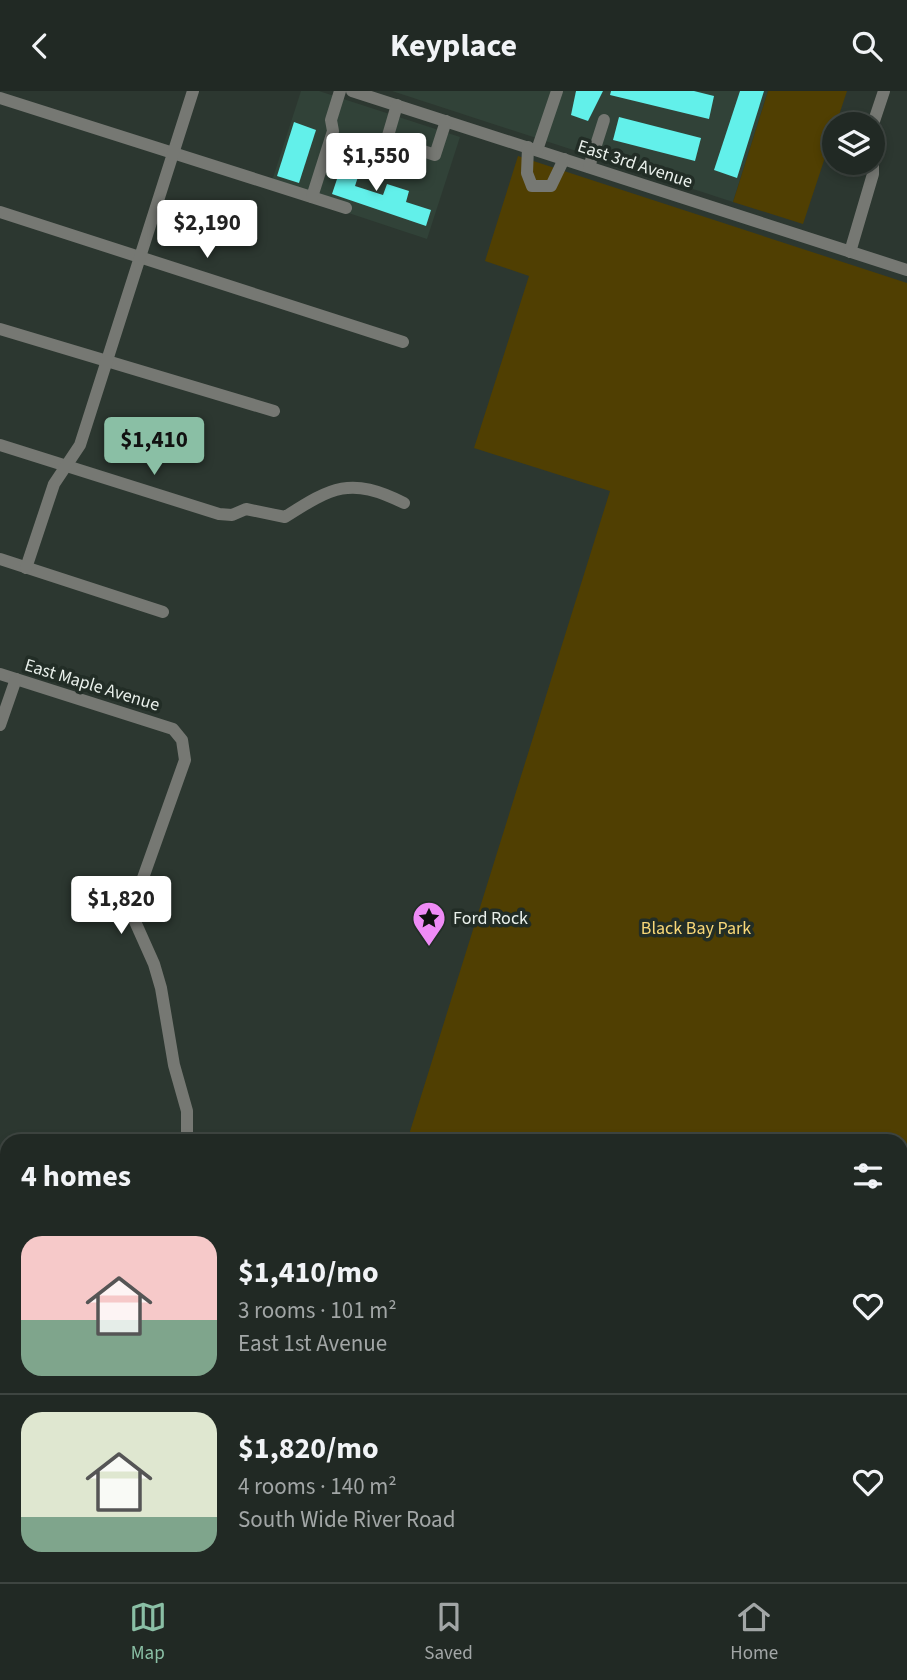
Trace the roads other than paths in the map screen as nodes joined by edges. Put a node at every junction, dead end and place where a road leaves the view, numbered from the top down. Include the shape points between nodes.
1 (193, 91) edge
2 (340, 91) edge
3 (352, 91) edge
4 (557, 91) edge
5 (884, 91) edge
6 (0, 98) edge
7 (397, 105) junction
8 (877, 112) edge
9 (604, 120) dead end
10 (446, 121) junction
11 (532, 149) junction
12 (173, 152) junction
13 (564, 159) junction
14 (589, 167) junction
15 (873, 175) edge
16 (312, 197) junction
17 (346, 208) dead end
18 (0, 212) edge
19 (850, 252) junction
20 (139, 258) junction
21 (907, 270) edge
22 (0, 329) edge
23 (403, 342) dead end
24 (108, 361) junction
25 (274, 411) dead end
26 (0, 445) edge
27 (65, 466) junction
28 (404, 503) dead end
29 (0, 559) edge
30 (26, 568) junction
31 (163, 612) dead end
32 (0, 674) edge
33 (16, 680) junction
34 (0, 725) edge
35 (187, 1134) edge

1 - 12 street
2 - 16 street
3 - 7 street, East 3rd Avenue
4 - 11 street
5 - 8 street
6 - 12 street
7 - 10 street, East 3rd Avenue
7 - 10 street via 387,139 435,155
9 - 14 street
10 - 11 street, East 3rd Avenue
11 - 13 street, East 3rd Avenue
11 - 13 street via 527,173 532,185 551,186
12 - 16 street
12 - 20 street
13 - 14 street, East 3rd Avenue
14 - 19 street, East 3rd Avenue
15 - 19 street
16 - 17 street
18 - 20 street
19 - 21 street, East 3rd Avenue
20 - 23 street
20 - 24 street
22 - 24 street
24 - 25 street
24 - 27 street via 80,445
26 - 27 street
27 - 28 street via 219,514 246,509 285,517 315,496 350,486 381,491
27 - 30 street via 54,484
29 - 30 street
30 - 31 street
32 - 33 street, East Maple Avenue
33 - 34 street
33 - 35 street, East Maple Avenue via 173,729 183,740 185,760 133,917 161,988 187,1111

